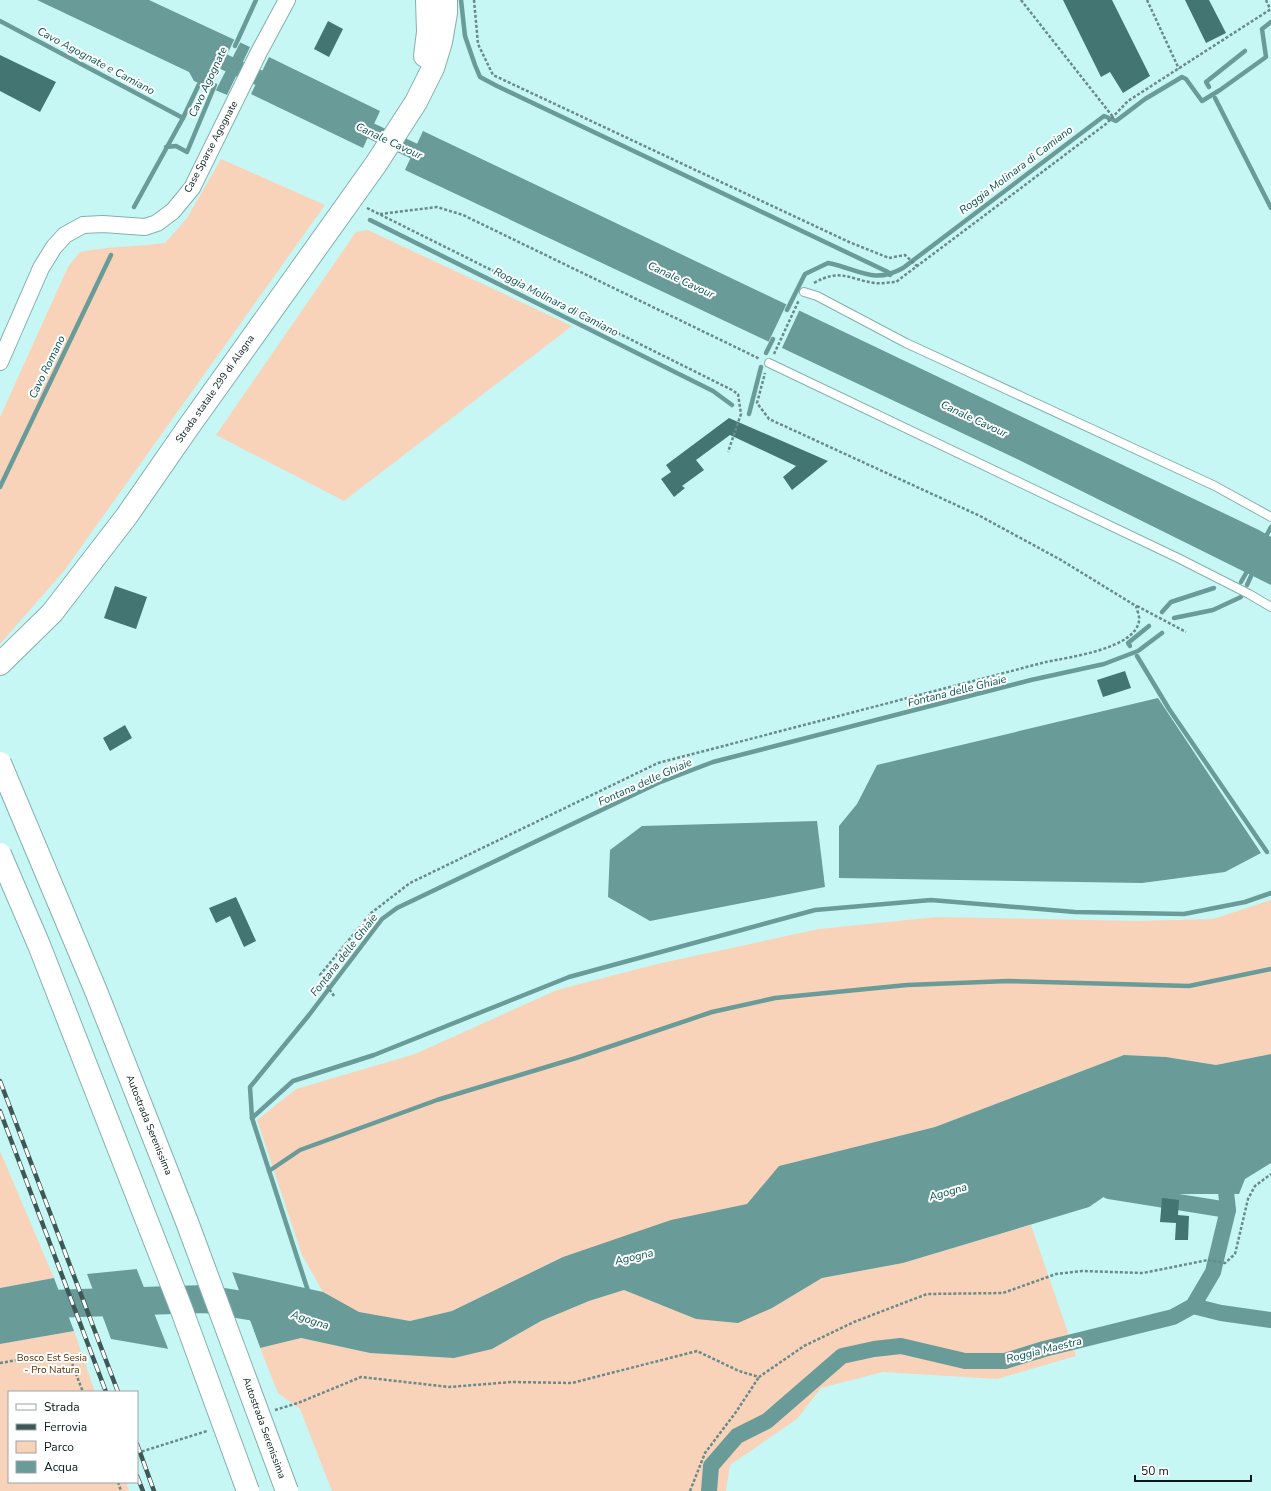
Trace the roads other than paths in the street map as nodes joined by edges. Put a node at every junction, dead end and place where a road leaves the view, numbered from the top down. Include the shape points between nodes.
1 (287, 0) edge
2 (427, 0) edge
3 (446, 0) edge
4 (416, 102) junction
5 (802, 295) road end
6 (771, 360) road end
7 (0, 362) edge
8 (1271, 517) edge
9 (1271, 607) edge
10 (0, 664) edge
11 (0, 763) edge
12 (0, 854) edge
13 (248, 1491) edge
14 (287, 1491) edge

1 - 7 street, Case Sparse Agognate via 192,188 173,211 158,223 145,226 83,226 65,234 41,268
2 - 4 main road, Strada statale 299 di Alagna via 428,32
3 - 4 main road, Strada statale 299 di Alagna via 441,42 433,68
4 - 10 main road, Strada statale 299 di Alagna via 376,164 126,517 52,613
5 - 8 lane via 817,296 913,347 1215,486
6 - 9 lane via 1172,554
11 - 14 main road, Autostrada Serenissima, bridge via 96,991 184,1215
12 - 13 main road, bridge via 39,945 181,1308

